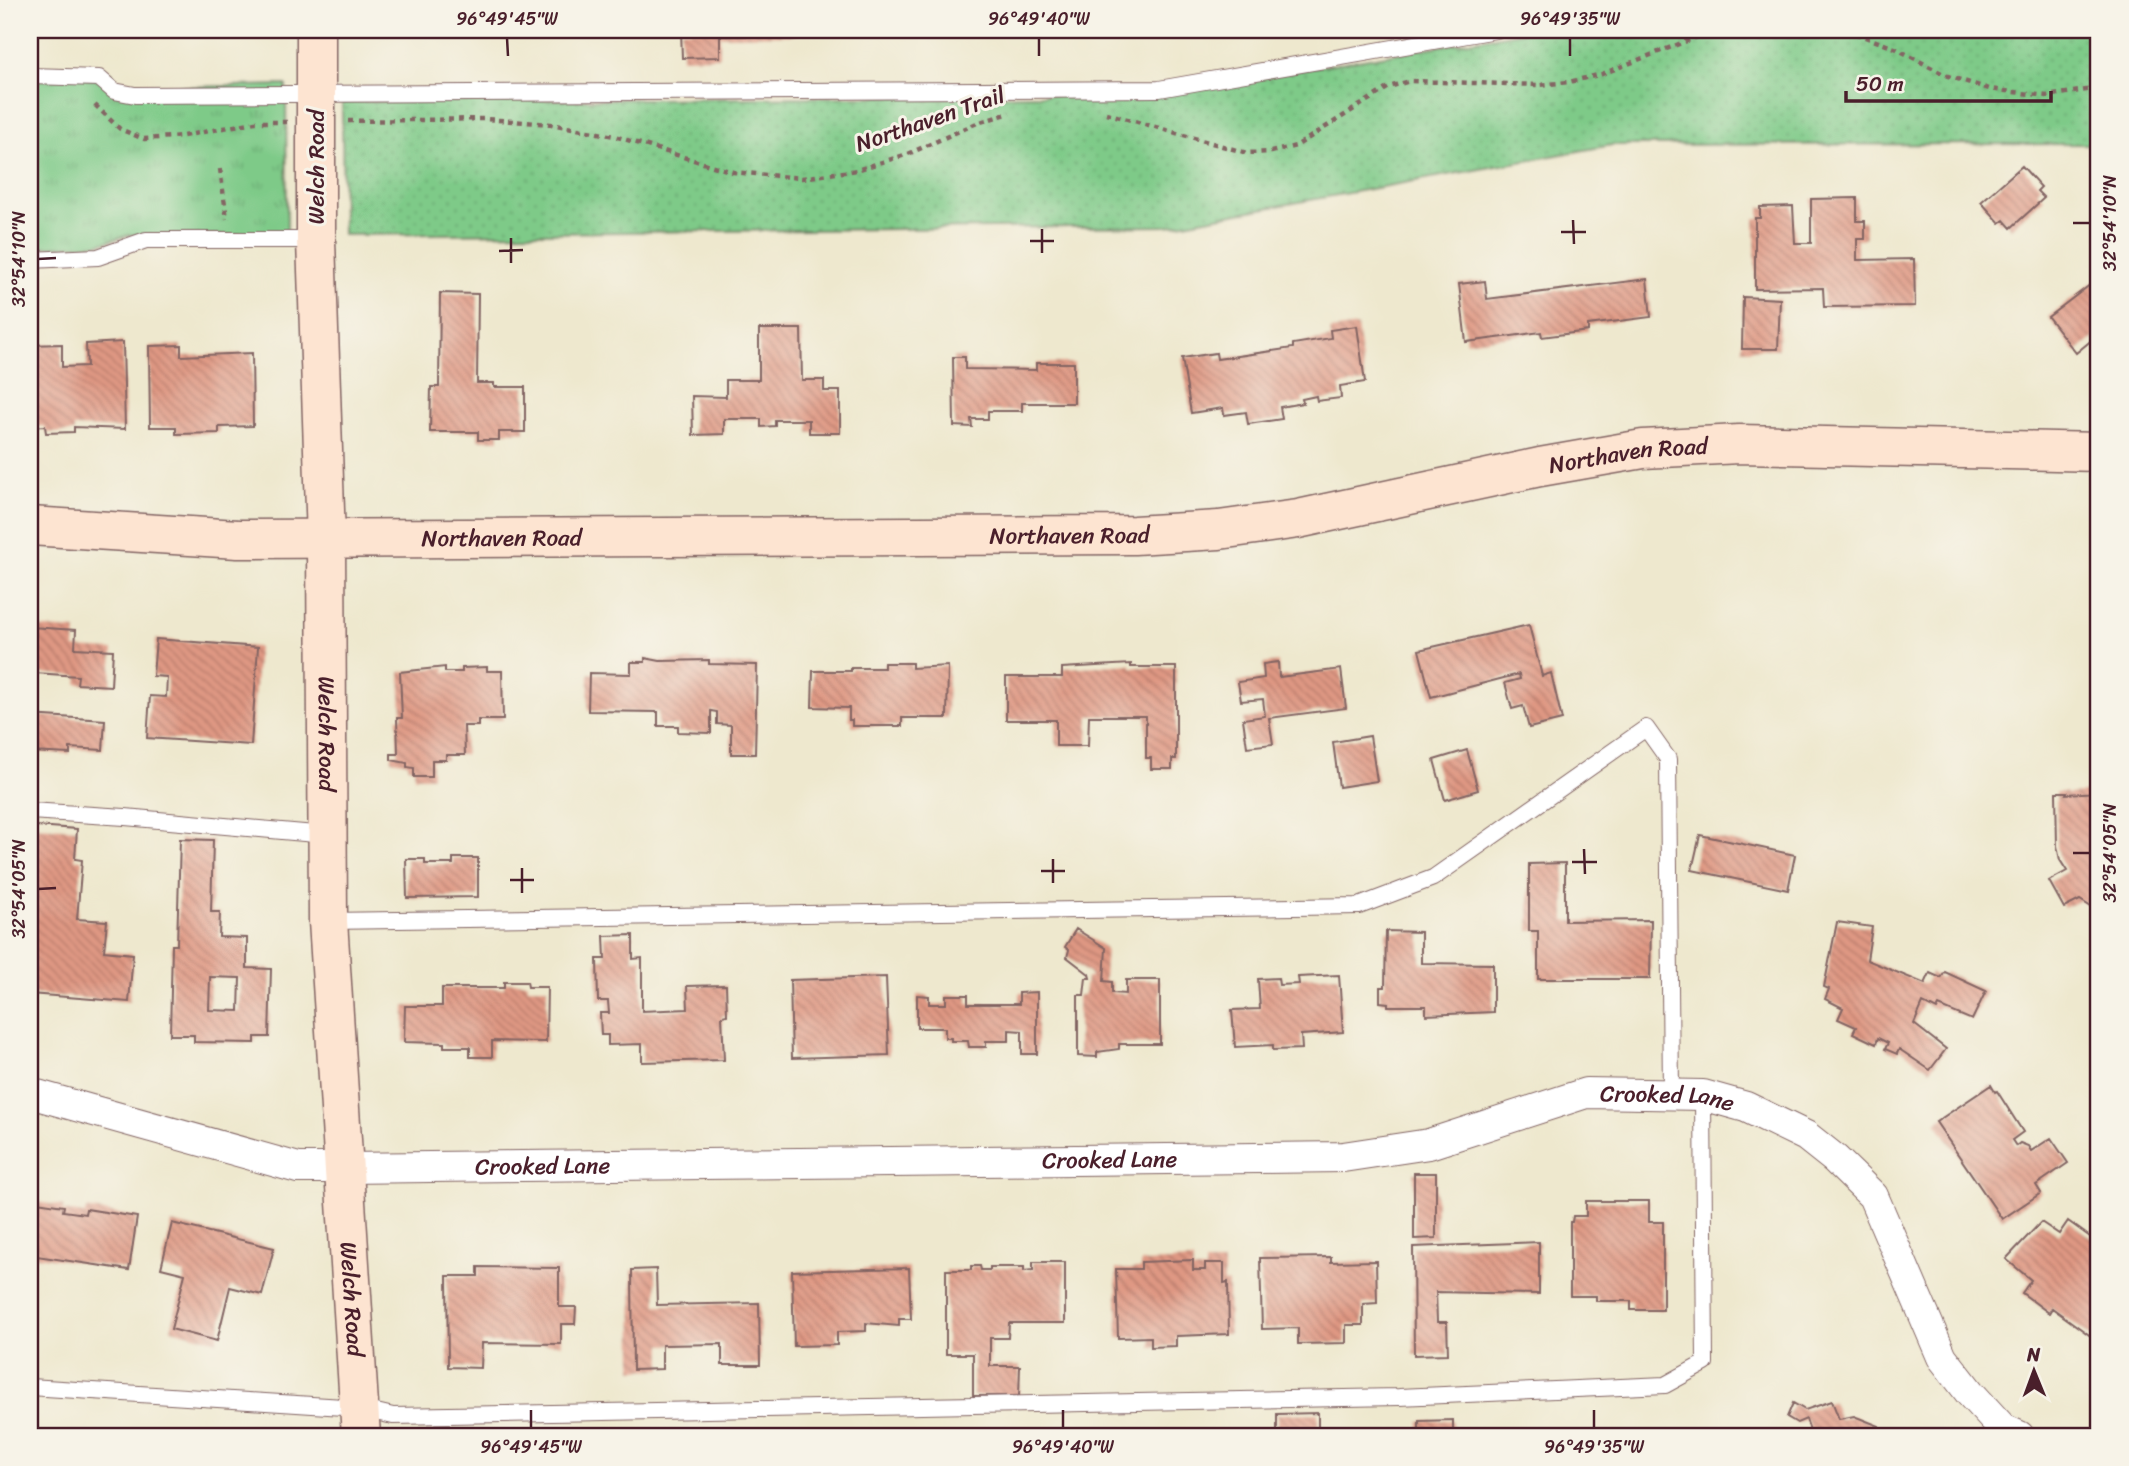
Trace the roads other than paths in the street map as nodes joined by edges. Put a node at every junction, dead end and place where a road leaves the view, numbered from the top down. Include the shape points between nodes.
1 (316, 30) edge
2 (1496, 30) edge
3 (30, 76) edge
4 (316, 108) junction
5 (316, 240) junction
6 (30, 260) edge
7 (2099, 452) edge
8 (30, 526) edge
9 (326, 540) junction
10 (30, 811) edge
11 (326, 835) junction
12 (328, 921) junction
13 (30, 1093) edge
14 (1671, 1095) junction
15 (1703, 1096) junction
16 (343, 1168) junction
17 (30, 1387) edge
18 (360, 1422) edge
19 (2009, 1434) edge

1 - 4 street, Welch Road
2 - 4 lane via 1159,89
3 - 4 lane via 99,78 114,91 135,95
4 - 5 street, Welch Road
5 - 6 lane via 146,240 99,257
5 - 9 street, Welch Road
7 - 9 street, Northaven Road via 1739,444 1643,449 1298,519 1134,535
8 - 9 street, Northaven Road
9 - 11 street, Welch Road
10 - 11 lane
11 - 12 street, Welch Road
12 - 14 lane via 1359,906 1433,878 1646,728 1668,759
12 - 16 street, Welch Road
13 - 16 street, Crooked Lane via 298,1168
14 - 15 street, Crooked Lane
14 - 16 street, Crooked Lane via 1586,1093 1429,1144 1343,1157
15 - 18 lane via 1705,1363 1665,1385 1385,1398 393,1416
15 - 19 street, Crooked Lane via 1746,1107 1806,1136 1873,1196 1942,1357
16 - 18 street, Welch Road
17 - 18 lane

